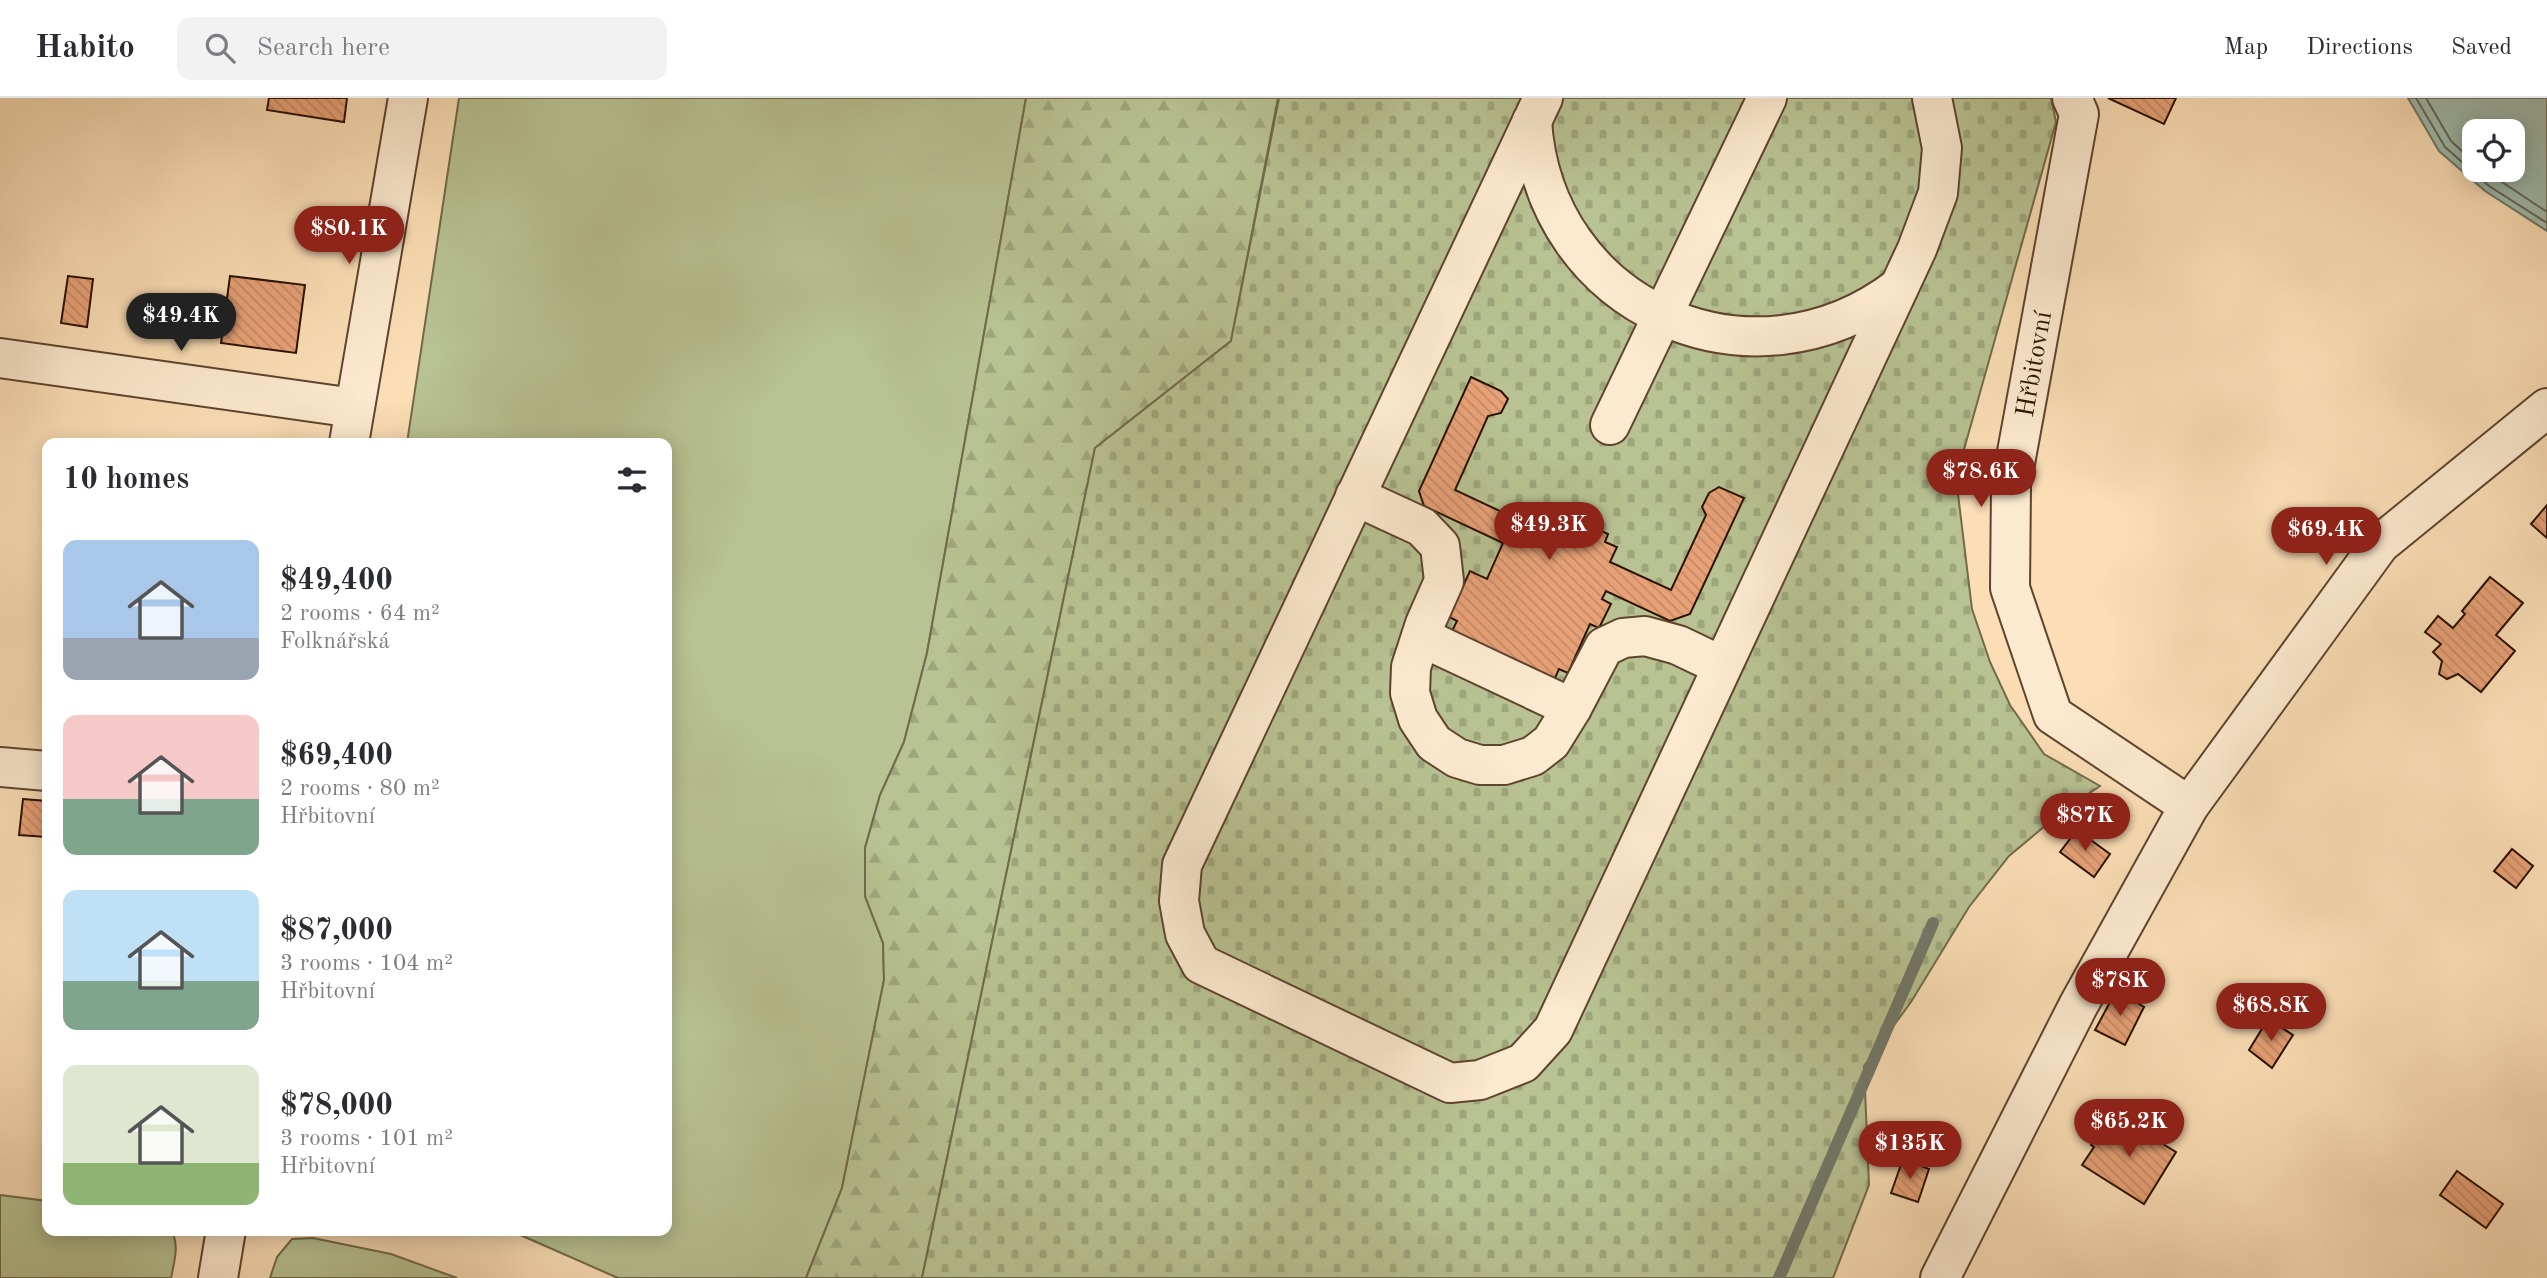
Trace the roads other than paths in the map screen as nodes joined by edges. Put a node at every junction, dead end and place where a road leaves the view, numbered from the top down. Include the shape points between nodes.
1 (408, 98) edge
2 (1767, 98) edge
3 (1932, 98) edge
4 (2072, 98) edge
5 (1538, 109) edge
6 (1899, 287) junction
7 (1663, 317) junction
8 (0, 358) edge
9 (2547, 408) edge
10 (352, 425) edge
11 (1610, 425) dead end
12 (1355, 496) junction
13 (1421, 637) junction
14 (1722, 666) junction
15 (1572, 708) junction
16 (0, 767) edge
17 (42, 771) edge
18 (2189, 806) junction
19 (225, 1236) edge
20 (218, 1278) edge
21 (1940, 1278) edge

1 - 10 street
2 - 7 street
3 - 6 street via 1942,148 1938,193
4 - 18 street, Hřbitovní via 2079,114 2011,485 2011,588 2053,715
5 - 7 street via 1537,162 1556,214 1586,259 1616,288
5 - 12 street
6 - 7 street via 1852,317 1785,336 1729,335
6 - 14 street
7 - 11 street
8 - 10 street
9 - 18 street via 2380,544
12 - 13 street via 1422,527 1440,546 1444,582
12 - 14 street via 1182,864 1179,901 1185,934 1201,964 1450,1083 1480,1080 1523,1063 1553,1030
13 - 15 street
13 - 15 street via 1411,667 1410,693 1418,719 1434,743 1457,758 1480,765 1504,765 1533,756 1551,742
14 - 15 street via 1678,645 1646,636 1623,638 1604,647
16 - 17 street
18 - 21 street via 2078,1006
19 - 20 street

